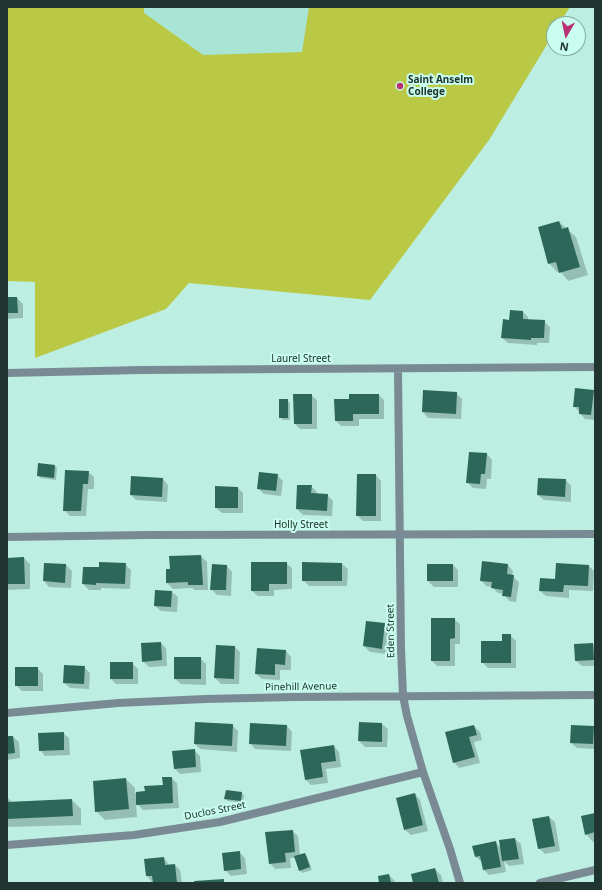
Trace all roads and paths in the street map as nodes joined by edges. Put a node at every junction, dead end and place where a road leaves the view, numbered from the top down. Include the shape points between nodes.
1 (595, 367) edge
2 (398, 369) junction
3 (7, 373) edge
4 (595, 534) edge
5 (399, 535) junction
6 (7, 538) edge
7 (595, 695) edge
8 (403, 696) junction
9 (7, 713) edge
10 (422, 772) junction
11 (7, 845) edge
12 (595, 870) edge
13 (460, 883) edge
14 (540, 883) edge

1 - 2 street, Laurel Street
2 - 3 street, Laurel Street
2 - 5 street, Eden Street
4 - 5 street, Holly Street
5 - 6 street, Holly Street
5 - 8 street, Eden Street
7 - 8 street, Pinehill Avenue
8 - 9 street, Pinehill Avenue via 205,699 118,703
8 - 10 street, Eden Street
10 - 11 street, Duclos Street via 220,822 175,830
10 - 13 street, Eden Street
12 - 14 street

